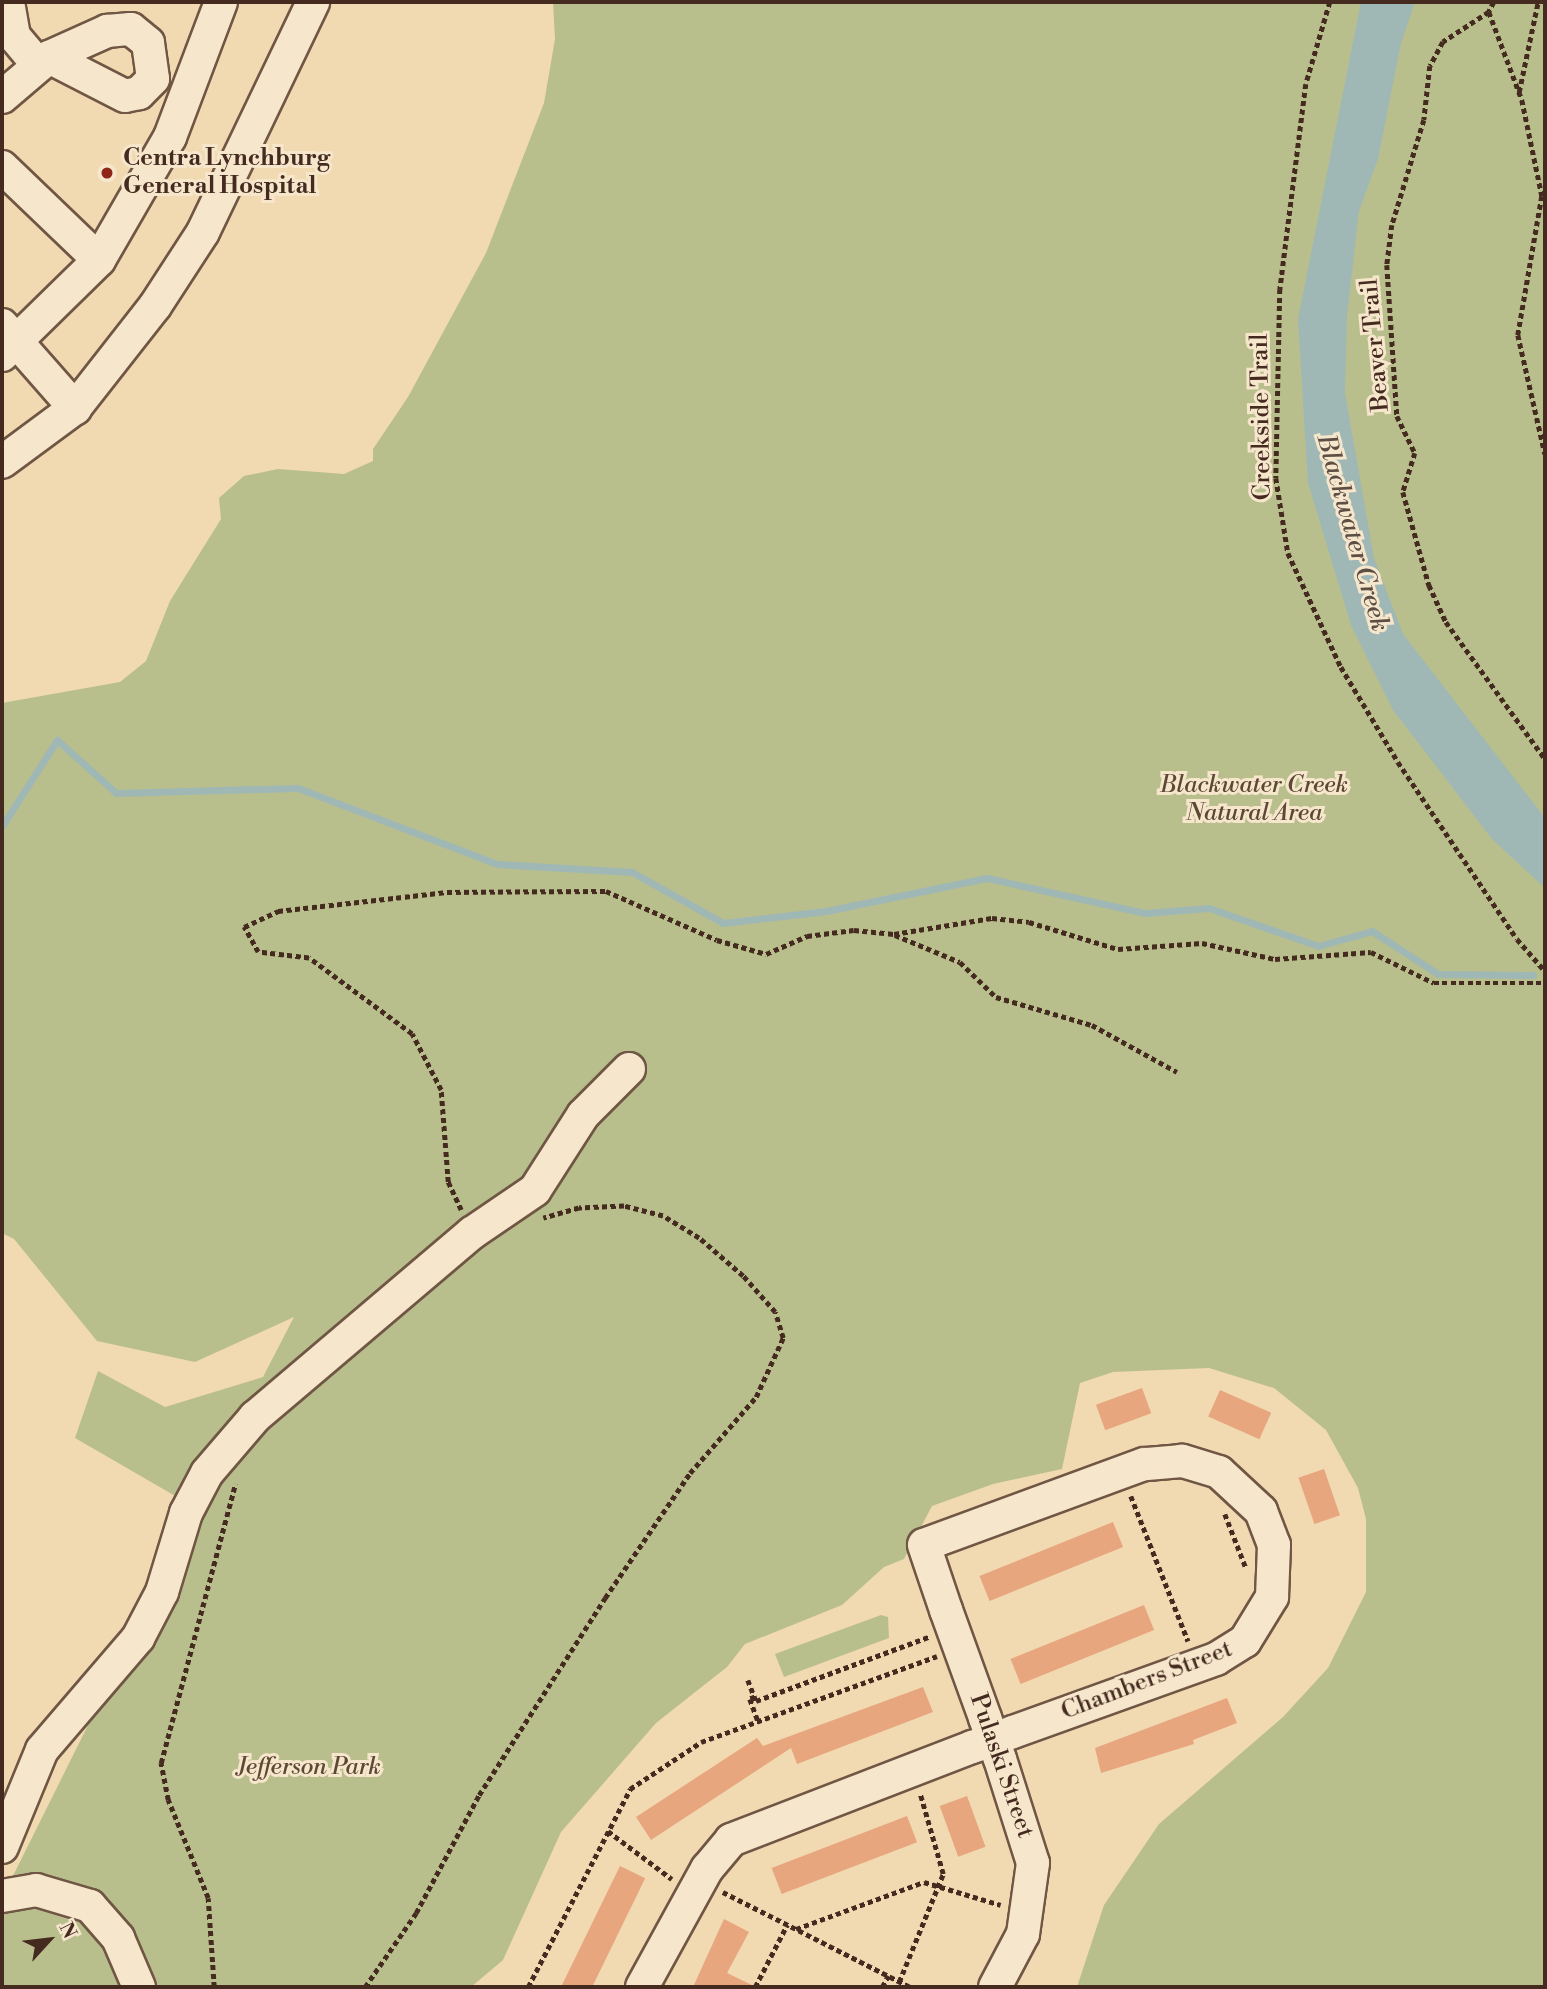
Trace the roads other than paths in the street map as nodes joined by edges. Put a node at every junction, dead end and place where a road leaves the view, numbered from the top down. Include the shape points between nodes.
1 (8, 2) edge
2 (221, 2) edge
3 (313, 2) edge
4 (2, 97) edge
5 (2, 167) edge
6 (99, 260) junction
7 (7, 341) edge
8 (75, 408) junction
9 (2, 461) edge
10 (629, 1069) dead end
11 (924, 1545) joint
12 (993, 1740) junction
13 (2, 1847) edge
14 (2, 1896) edge
15 (139, 1987) edge
16 (642, 1987) edge
17 (995, 1987) edge

1 - 4 street via 14,36 44,61
2 - 6 street via 170,137
3 - 8 street via 203,232 106,375
5 - 6 street
6 - 7 street
7 - 8 street
8 - 9 street
10 - 13 street via 583,1115 536,1190 472,1233 255,1417 207,1473 186,1513 162,1591 138,1637 42,1750
11 - 12 street, Pulaski Street
11 - 12 street, Chambers Street via 1163,1461 1201,1465 1227,1477 1249,1495 1270,1528 1277,1562 1272,1597 1256,1628 1231,1652
12 - 16 street, Chambers Street via 731,1840 707,1869
12 - 17 street, Pulaski Street via 1033,1863 1023,1934
14 - 15 street via 36,1890 90,1906 118,1938

